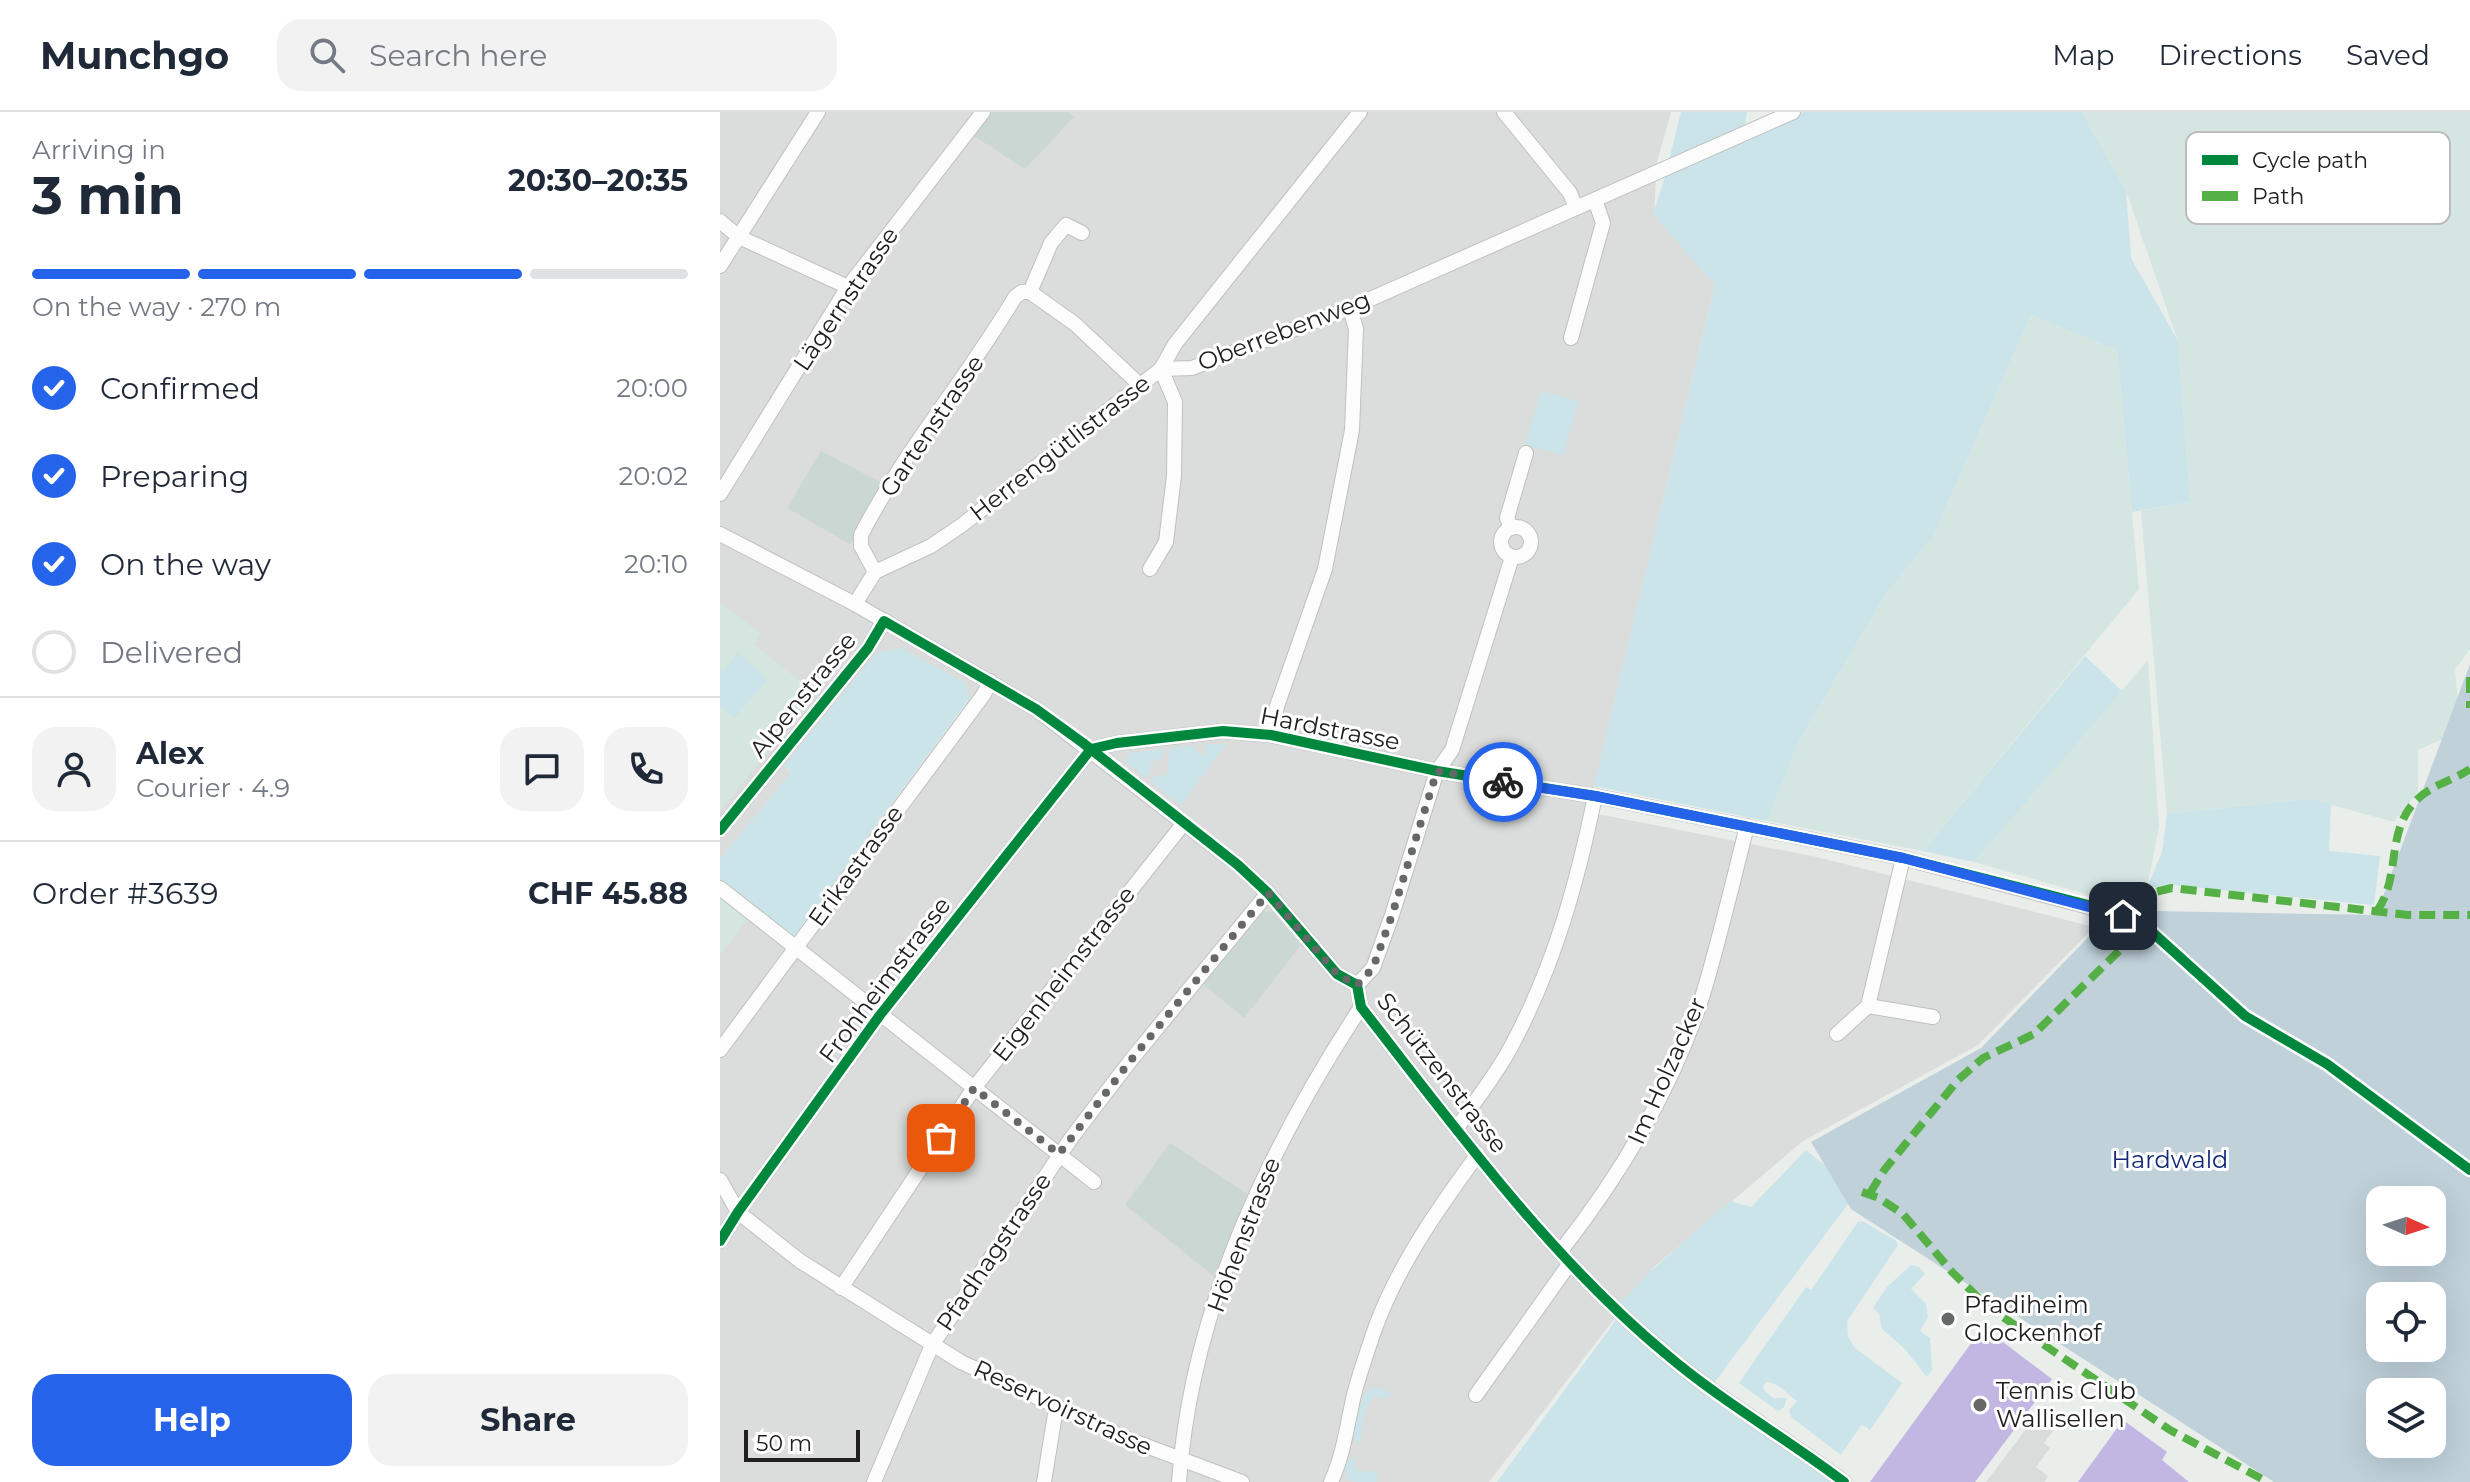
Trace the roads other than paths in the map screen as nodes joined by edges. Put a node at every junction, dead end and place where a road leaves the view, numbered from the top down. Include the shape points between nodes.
1 (818, 112) edge
2 (983, 112) edge
3 (1360, 112) edge
4 (1504, 112) edge
5 (1793, 112) edge
6 (1595, 200) junction
7 (1576, 208) junction
8 (720, 221) edge
9 (1082, 233) dead end
10 (739, 237) junction
11 (720, 266) edge
12 (848, 287) junction
13 (1030, 292) junction
14 (1350, 308) junction
15 (1571, 338) dead end
16 (1161, 369) junction
17 (1140, 385) junction
18 (1526, 453) dead end
19 (720, 494) edge
20 (1511, 528) junction
21 (720, 534) edge
22 (1512, 557) junction
23 (1150, 569) dead end
24 (875, 572) junction
25 (855, 604) junction
26 (884, 621) junction
27 (990, 681) junction
28 (1271, 735) junction
29 (1091, 749) junction
30 (1437, 771) junction
31 (1595, 796) junction
32 (1184, 823) junction
33 (1747, 826) junction
34 (720, 830) edge
35 (1903, 858) junction
36 (720, 888) edge
37 (1268, 893) junction
38 (2123, 916) dead end
39 (795, 948) junction
40 (1357, 985) junction
41 (1868, 1006) junction
42 (1361, 1007) junction
43 (880, 1015) junction
44 (1933, 1017) dead end
45 (1837, 1034) dead end
46 (720, 1050) edge
47 (974, 1088) junction
48 (1458, 1127) junction
49 (1059, 1154) junction
50 (1478, 1154) junction
51 (720, 1180) edge
52 (1094, 1182) dead end
53 (738, 1212) junction
54 (720, 1241) edge
55 (1565, 1257) junction
56 (841, 1288) junction
57 (932, 1345) junction
58 (1476, 1395) dead end
59 (1056, 1408) junction
60 (1181, 1461) junction
61 (874, 1482) edge
62 (1044, 1482) edge
63 (1179, 1482) edge
64 (1242, 1482) edge
65 (1331, 1482) edge
66 (1844, 1482) edge

1 - 10 street
2 - 12 street, Lägernstrasse
3 - 16 street, Herrengütlistrasse via 1175,344
4 - 7 street via 1570,193
5 - 6 street, Oberrebenweg
6 - 7 street, Oberrebenweg
6 - 15 street via 1603,223
7 - 14 street, Oberrebenweg
8 - 10 street
9 - 13 street, Gartenstrasse via 1066,225 1051,243
10 - 11 street
10 - 12 street
12 - 19 street, Lägernstrasse
13 - 17 street via 1075,324
13 - 24 street, Gartenstrasse via 1015,297 868,521 861,546
14 - 16 street, Oberrebenweg via 1192,368
14 - 28 street via 1356,329 1352,430 1325,569
16 - 17 street, Herrengütlistrasse
16 - 23 street via 1175,402 1174,476 1166,542
17 - 24 street, Herrengütlistrasse via 962,525
18 - 20 street via 1507,518
20 - 22 street via 1501,541 1503,551
20 - 22 street via 1527,531 1532,541 1528,553
21 - 25 street, Schützenstrasse
22 - 30 street via 1452,750
24 - 25 street
25 - 26 street, Schützenstrasse
26 - 27 street, Schützenstrasse
26 - 34 street, Alpenstrasse via 868,648
27 - 29 street, Schützenstrasse
27 - 39 street, Erikastrasse
28 - 29 street, Hardstrasse via 1223,731
28 - 30 street, Hardstrasse
29 - 32 street, Schützenstrasse
29 - 43 street, Frohheimstrasse
30 - 31 street, Hardstrasse
30 - 40 street via 1373,968
31 - 33 street, Hardstrasse
31 - 48 street via 1577,883 1545,977 1510,1048
32 - 37 street, Schützenstrasse
32 - 47 street, Eigenheimstrasse
33 - 35 street, Hardstrasse
33 - 55 street, Im Holzacker via 1703,993 1679,1058 1636,1144
35 - 38 street, Hardstrasse
35 - 41 street
36 - 39 street
37 - 40 street, Schützenstrasse via 1337,974
37 - 49 street, Pfadhagstrasse
39 - 43 street
39 - 46 street, Erikastrasse
40 - 42 street, Schützenstrasse
41 - 44 street
41 - 45 street
42 - 48 street, Schützenstrasse
42 - 60 street, Höhenstrasse via 1306,1095 1243,1223 1192,1383
43 - 47 street
43 - 53 street, Frohheimstrasse
47 - 49 street
47 - 56 street, Eigenheimstrasse
48 - 50 street, Schützenstrasse
49 - 52 street
49 - 57 street, Pfadhagstrasse
50 - 55 street, Schützenstrasse
50 - 65 street via 1400,1273 1375,1330
51 - 53 street, Reservoirstrasse
53 - 54 street, Frohheimstrasse
53 - 56 street, Reservoirstrasse
55 - 58 street
55 - 66 street, Schützenstrasse via 1667,1355
56 - 57 street, Reservoirstrasse
57 - 59 street, Reservoirstrasse
57 - 61 street, Pfadhagstrasse
59 - 60 street, Reservoirstrasse
59 - 62 street
60 - 63 street, Höhenstrasse
60 - 64 street, Reservoirstrasse

